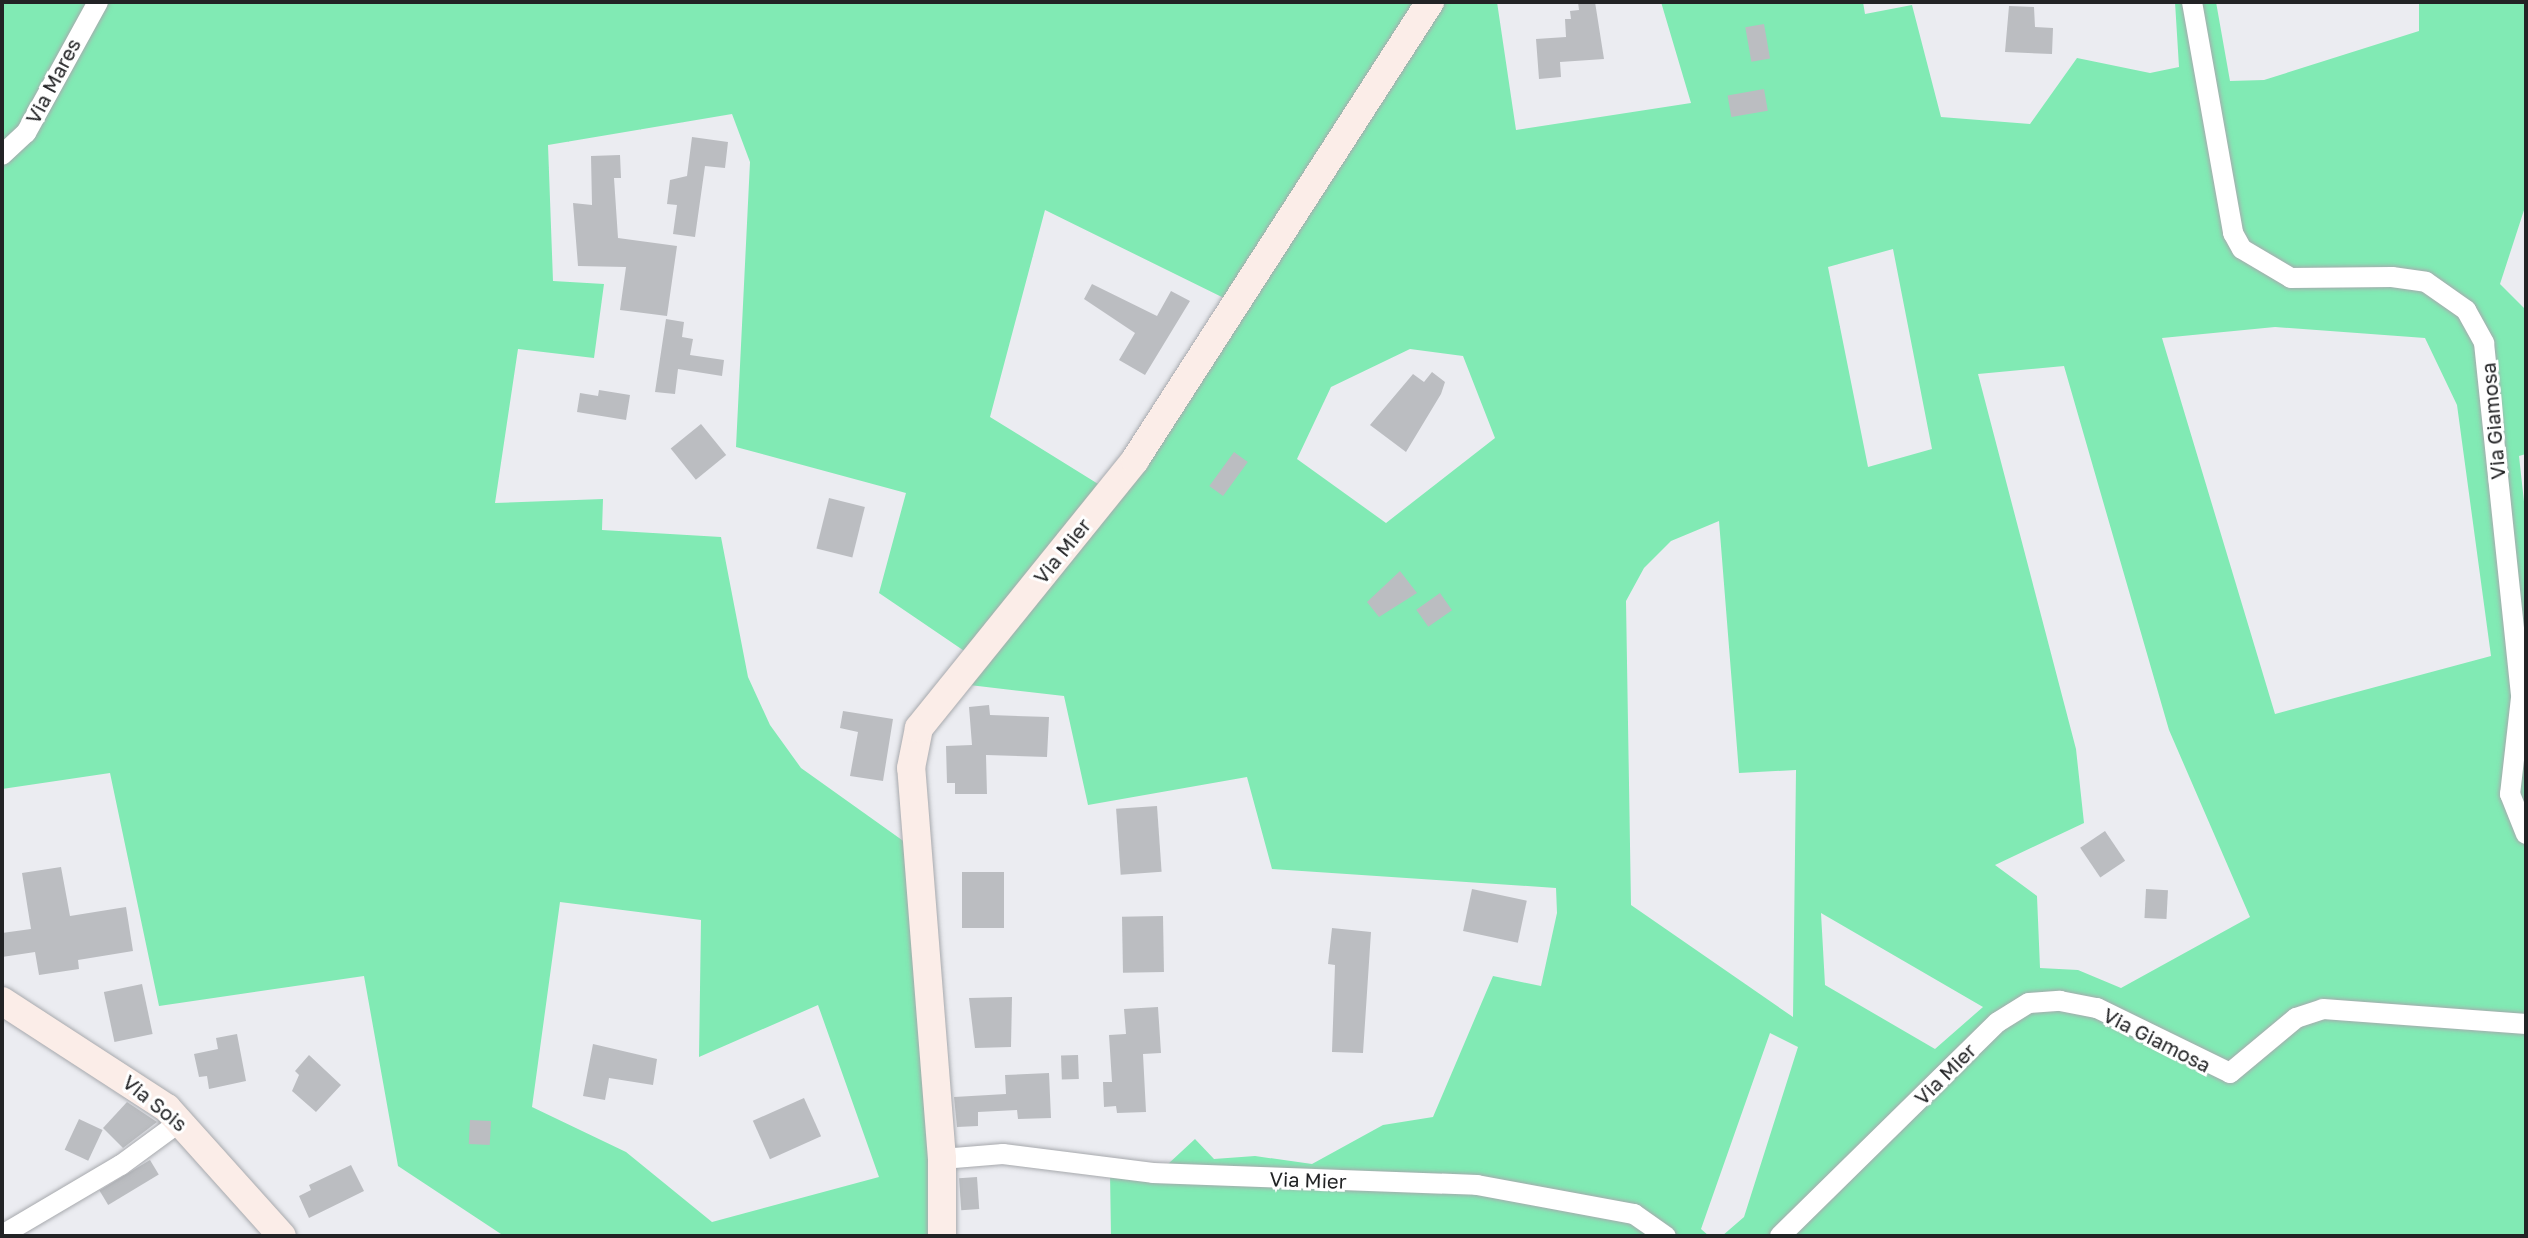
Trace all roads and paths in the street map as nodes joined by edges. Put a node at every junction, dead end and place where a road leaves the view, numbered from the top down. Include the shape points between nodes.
1 (98, 2) edge
2 (1430, 2) edge
3 (2192, 2) edge
4 (2, 155) edge
5 (2526, 834) edge
6 (2, 1001) edge
7 (2007, 1015) joint
8 (2526, 1024) edge
9 (181, 1121) junction
10 (942, 1159) junction
11 (2, 1235) edge
12 (282, 1236) edge
13 (942, 1236) edge
14 (1666, 1236) edge
15 (1780, 1236) edge

1 - 4 street, Via Mares via 26,133
2 - 10 street, Via Mier via 1135,460 919,728 911,768
3 - 5 street, Via Giamosa via 2233,233 2242,249 2291,278 2426,282 2466,310 2484,343 2521,698 2510,794
6 - 9 street, Via Sois via 141,1088
7 - 8 street, Via Giamosa via 2044,1001 2097,1008 2230,1073 2251,1061 2285,1026 2323,1009
7 - 15 street, Via Mier
9 - 11 street via 121,1165
9 - 12 street, Via Sois
10 - 13 street, Via Mier
10 - 14 street, Via Mier via 1003,1154 1153,1173 1477,1185 1634,1214

